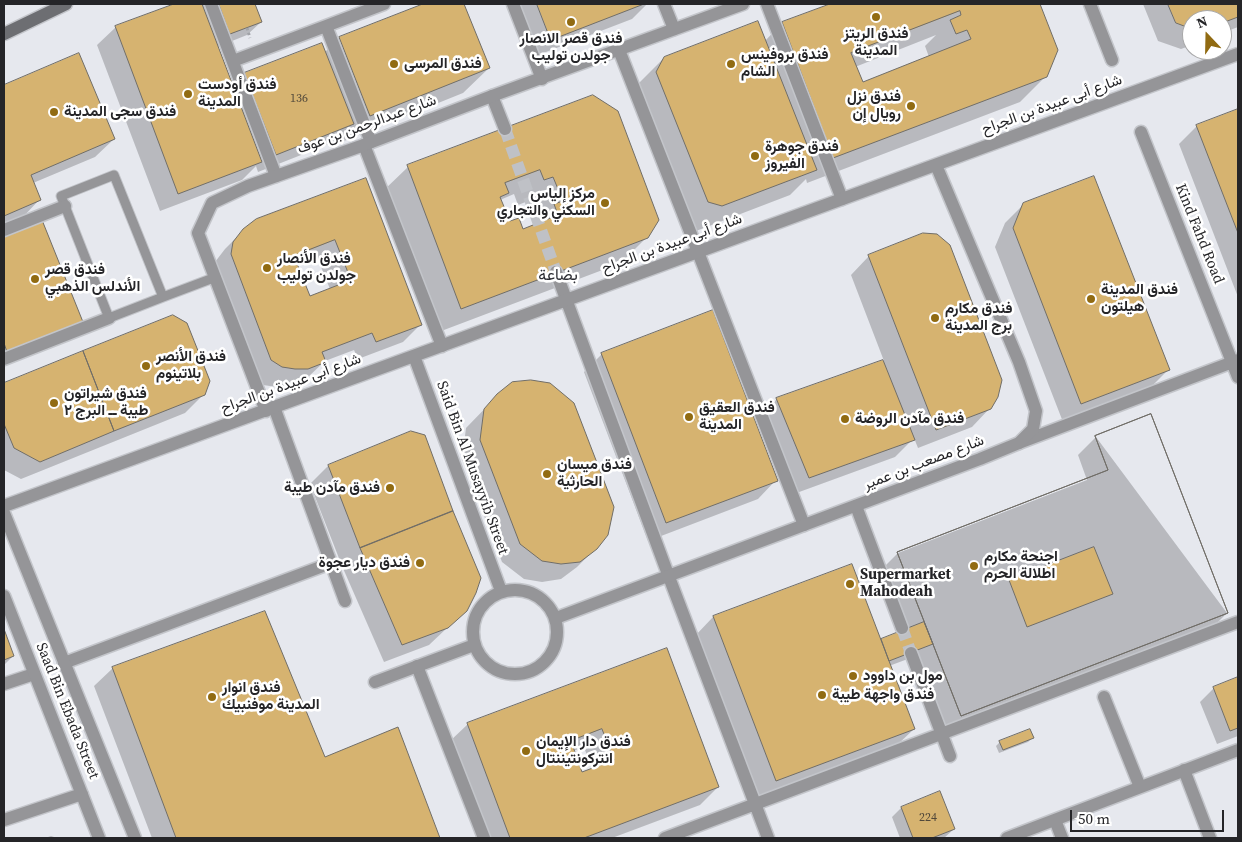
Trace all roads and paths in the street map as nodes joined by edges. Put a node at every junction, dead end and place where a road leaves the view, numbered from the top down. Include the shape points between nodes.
1 (66, 4) edge
2 (211, 4) edge
3 (384, 4) edge
4 (513, 4) edge
5 (664, 4) edge
6 (743, 4) edge
7 (766, 4) edge
8 (1090, 4) edge
9 (326, 26) junction
10 (674, 29) junction
11 (4, 34) edge
12 (619, 50) junction
13 (1238, 54) edge
14 (1112, 60) dead end
15 (233, 61) junction
16 (542, 78) junction
17 (492, 96) junction
18 (505, 129) tunnel mouth
19 (1141, 132) dead end
20 (368, 143) junction
21 (936, 165) junction
22 (276, 176) junction
23 (842, 199) junction
24 (65, 206) junction
25 (4, 230) edge
26 (698, 252) junction
27 (556, 272) tunnel mouth
28 (216, 277) junction
29 (163, 297) junction
30 (565, 301) junction
31 (109, 318) junction
32 (442, 346) junction
33 (414, 356) junction
34 (4, 359) edge
35 (1235, 361) edge
36 (1238, 377) edge
37 (270, 409) junction
38 (1018, 443) junction
39 (4, 506) edge
40 (856, 506) junction
41 (4, 513) edge
42 (804, 525) junction
43 (331, 563) junction
44 (668, 577) junction
45 (501, 591) junction
46 (4, 596) edge
47 (346, 601) dead end
48 (556, 618) junction
49 (1238, 622) edge
50 (902, 628) tunnel mouth
51 (474, 645) junction
52 (911, 653) tunnel mouth
53 (64, 664) junction
54 (417, 666) junction
55 (34, 674) junction
56 (375, 682) dead end
57 (4, 684) edge
58 (1104, 696) dead end
59 (942, 734) junction
60 (1238, 750) edge
61 (950, 756) dead end
62 (1184, 770) junction
63 (1140, 787) junction
64 (82, 794) junction
65 (755, 804) junction
66 (4, 820) edge
67 (1055, 820) junction
68 (99, 838) edge
69 (135, 838) edge
70 (484, 838) edge
71 (666, 838) edge
72 (768, 838) edge
73 (1007, 838) edge
74 (1062, 838) edge
75 (1210, 838) edge

1 - 11 main road
2 - 15 street
3 - 9 street
4 - 16 street
5 - 10 street
6 - 10 street, شارع عبدالرحمن بن عوف
7 - 23 street
8 - 14 street
9 - 15 street
9 - 20 street
10 - 12 street, شارع عبدالرحمن بن عوف
12 - 16 street, شارع عبدالرحمن بن عوف
12 - 26 street
13 - 21 street, شارع أبى عبيدة بن الجراح
15 - 22 street
16 - 17 street, شارع عبدالرحمن بن عوف
17 - 18 street
17 - 20 street, شارع عبدالرحمن بن عوف
19 - 35 street, Kind Fahd Road
20 - 22 street, شارع عبدالرحمن بن عوف
20 - 32 street
21 - 23 street, شارع أبى عبيدة بن الجراح
21 - 38 street, شارع مصعب بن عمير via 1019,362 1036,411 1033,429
22 - 28 street, شارع عبدالرحمن بن عوف via 212,203 198,233
23 - 26 street, شارع أبى عبيدة بن الجراح
24 - 25 street
24 - 29 lane via 61,196 114,175
24 - 31 lane
26 - 30 street, شارع أبى عبيدة بن الجراح
26 - 42 street
27 - 30 street
28 - 29 lane
28 - 37 street, شارع عبدالرحمن بن عوف
29 - 31 lane
30 - 32 street, شارع أبى عبيدة بن الجراح
30 - 44 street
31 - 34 street
32 - 33 street, شارع أبى عبيدة بن الجراح
33 - 37 street, شارع أبى عبيدة بن الجراح
33 - 45 street, Said Bin Al Musayyib Street
35 - 36 street, Kind Fahd Road
35 - 38 street
37 - 39 street, شارع أبى عبيدة بن الجراح
37 - 43 street, شارع عبدالرحمن بن عوف
38 - 40 street, شارع مصعب بن عمير
40 - 42 street, شارع مصعب بن عمير
40 - 50 street
41 - 53 street
42 - 44 street, شارع مصعب بن عمير
43 - 47 street, شارع عبدالرحمن بن عوف
43 - 53 street
44 - 48 street, شارع مصعب بن عمير
44 - 65 street
45 - 48 street via 518,589 533,592 548,603
45 - 51 street via 487,600 476,616 472,629
46 - 55 street, Saad Bin Ebada Street
48 - 51 street via 558,634 555,648 544,664 530,672 513,674 495,669 483,660
49 - 59 street
51 - 54 street
52 - 59 street
53 - 69 street
54 - 56 street
54 - 70 street
55 - 57 street
55 - 64 street, Saad Bin Ebada Street
58 - 63 street
59 - 61 street
59 - 65 street
60 - 62 street
62 - 63 street
62 - 75 street
63 - 67 street
64 - 66 street
64 - 68 street, Saad Bin Ebada Street
65 - 71 street
65 - 72 street
67 - 73 street
67 - 74 street

